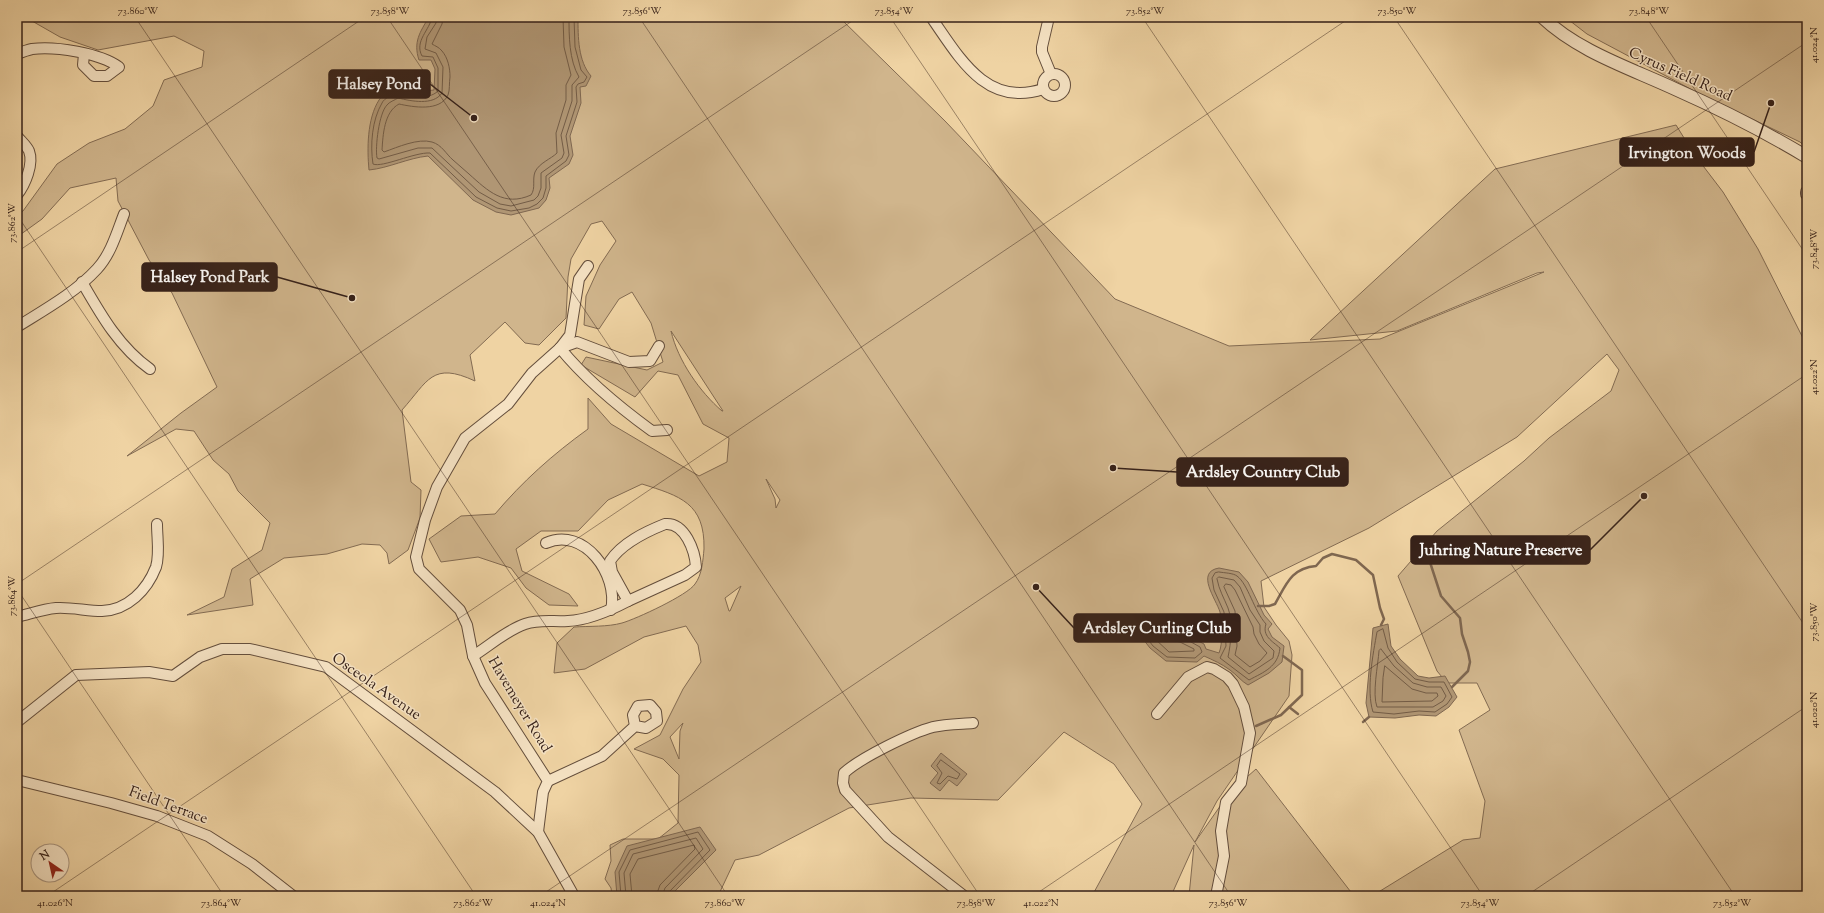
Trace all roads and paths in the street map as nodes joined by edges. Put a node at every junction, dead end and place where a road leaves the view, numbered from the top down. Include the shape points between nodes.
1 (931, 17) edge
2 (1049, 17) edge
3 (1542, 17) edge
4 (17, 54) edge
5 (84, 54) dead end
6 (1052, 74) junction
7 (1043, 89) junction
8 (17, 136) edge
9 (1807, 156) edge
10 (17, 195) edge
11 (124, 214) dead end
12 (588, 266) dead end
13 (82, 282) junction
14 (17, 327) edge
15 (659, 346) dead end
16 (560, 348) junction
17 (150, 369) dead end
18 (667, 430) dead end
19 (157, 524) dead end
20 (546, 543) dead end
21 (628, 601) junction
22 (611, 610) junction
23 (17, 617) edge
24 (473, 656) junction
25 (1158, 714) dead end
26 (17, 722) edge
27 (973, 723) dead end
28 (635, 726) dead end
29 (17, 780) edge
30 (548, 781) junction
31 (538, 832) junction
32 (293, 896) edge
33 (574, 896) edge
34 (964, 896) edge
35 (1216, 896) edge

1 - 7 street via 962,62 980,78 1009,93 1025,94
2 - 6 street via 1042,52
3 - 9 street, Cyrus Field Road via 1580,45 1612,62 1766,132
4 - 5 street via 31,49 56,48
6 - 7 street via 1044,79
6 - 7 street via 1062,78 1064,90 1053,96
8 - 10 street via 29,150 30,159 28,173
11 - 13 street via 108,253 98,269
12 - 16 street via 579,279 570,335
13 - 14 street via 64,297
13 - 17 street via 112,332
15 - 16 street via 650,361 629,362 577,342
16 - 18 street via 571,362 629,414 652,431
16 - 24 street, Havemeyer Road via 532,373 508,404 465,438 437,487 426,520 416,557 419,569 460,610
19 - 23 street via 156,566 138,597 119,608 103,611 56,608
20 - 22 street via 556,539 569,541 586,548 596,556 610,581 613,599
21 - 21 street via 686,575 696,567 693,553 679,528 665,524 640,536 615,553 610,561 612,572
21 - 22 street
22 - 24 street via 584,619 541,620 524,624
24 - 30 street, Havemeyer Road via 485,683
25 - 35 street via 1188,677 1207,667 1227,677 1244,707 1250,733 1241,783 1226,802 1222,831 1224,856
26 - 31 street, Osceola Avenue via 76,675 149,672 173,676 200,657 222,649 257,650 326,667 495,792
27 - 34 street via 934,727 916,733 848,769 844,773 843,783 845,790 888,837
28 - 30 street via 602,756
29 - 32 street, Field Terrace via 149,814 208,836 252,864
30 - 31 street
31 - 33 street, Osceola Avenue

